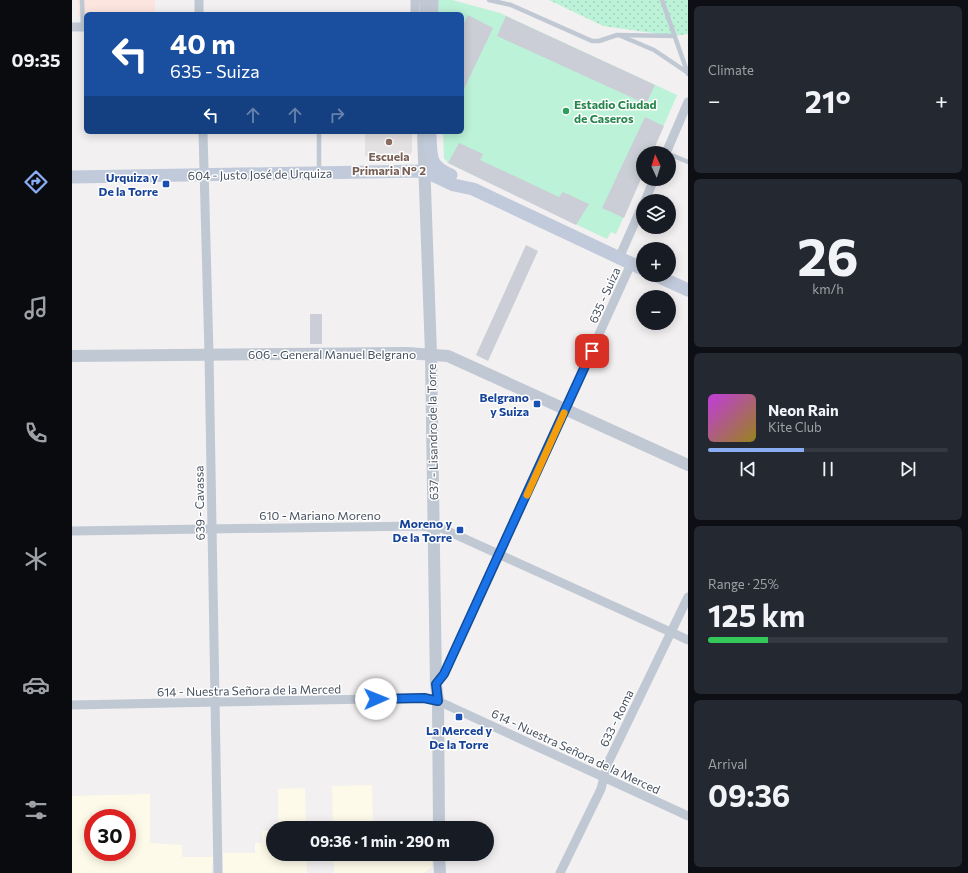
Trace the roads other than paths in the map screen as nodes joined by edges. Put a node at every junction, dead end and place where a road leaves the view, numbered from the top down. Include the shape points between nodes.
1 (82, 0) edge
2 (199, 0) edge
3 (415, 0) edge
4 (425, 0) edge
5 (434, 0) edge
6 (490, 0) edge
7 (662, 0) edge
8 (199, 12) edge
9 (415, 12) edge
10 (426, 12) edge
11 (434, 12) edge
12 (72, 27) edge
13 (84, 27) edge
14 (617, 35) junction
15 (674, 36) junction
16 (688, 74) edge
17 (688, 103) edge
18 (203, 134) edge
19 (319, 134) edge
20 (426, 134) edge
21 (426, 134) edge
22 (670, 146) edge
23 (676, 157) edge
24 (688, 162) edge
25 (424, 171) junction
26 (319, 173) junction
27 (204, 176) junction
28 (72, 177) edge
29 (473, 189) junction
30 (636, 220) edge
31 (619, 258) junction
32 (636, 266) edge
33 (636, 269) edge
34 (670, 282) edge
35 (688, 290) edge
36 (209, 354) junction
37 (431, 354) junction
38 (72, 356) edge
39 (566, 409) junction
40 (688, 465) edge
41 (434, 527) junction
42 (212, 528) junction
43 (72, 532) edge
44 (499, 554) junction
45 (688, 597) edge
46 (672, 632) junction
47 (688, 640) edge
48 (436, 684) junction
49 (438, 701) junction
50 (216, 702) junction
51 (72, 705) edge
52 (603, 777) junction
53 (688, 816) edge
54 (439, 821) edge
55 (439, 861) edge
56 (218, 873) edge
57 (440, 873) edge
58 (560, 873) edge

1 - 13 lane
2 - 8 street
3 - 9 street
4 - 10 street
5 - 11 street
6 - 14 lane via 510,5 592,41
7 - 15 lane
12 - 13 street
14 - 15 lane
14 - 16 lane via 654,50
15 - 16 lane
17 - 22 street
18 - 27 street, 639 - Cavassa
19 - 26 lane
20 - 25 street, 637 - Lisandro de la Torre
21 - 29 main road via 434,165
23 - 24 lane
25 - 26 main road, 604 - Justo José de Urquiza
25 - 29 main road, 604 - Justo José de Urquiza via 454,185
25 - 37 street, 637 - Lisandro de la Torre
26 - 27 main road, 604 - Justo José de Urquiza
27 - 28 main road, 604 - Justo José de Urquiza
27 - 36 street, 639 - Cavassa
29 - 31 main road, 604 - Justo José de Urquiza
30 - 31 street
31 - 32 main road, 604 - Justo José de Urquiza
33 - 39 street, 635 - Suiza
34 - 35 main road
36 - 37 street, 606 - General Manuel Belgrano
36 - 38 street, 606 - General Manuel Belgrano
36 - 42 street, 639 - Cavassa
37 - 39 street, 606 - General Manuel Belgrano via 448,356
37 - 41 street, 637 - Lisandro de la Torre
39 - 40 street, 606 - General Manuel Belgrano
39 - 44 street, 635 - Suiza
41 - 42 street, 610 - Mariano Moreno
41 - 44 street, 610 - Mariano Moreno
41 - 48 street, 637 - Lisandro de la Torre
42 - 43 street, 610 - Mariano Moreno
42 - 50 street, 639 - Cavassa
44 - 46 street, 610 - Mariano Moreno
44 - 48 street, 635 - Suiza via 444,674
45 - 46 street, 633 - Roma
46 - 47 street, 610 - Mariano Moreno
46 - 52 street, 633 - Roma
48 - 49 street, 637 - Lisandro de la Torre
49 - 50 street, 614 - Nuestra Señora de la Merced via 424,698
49 - 52 street, 614 - Nuestra Señora de la Merced
49 - 54 street, 637 - Lisandro de la Torre
50 - 51 street, 614 - Nuestra Señora de la Merced
50 - 56 street, 639 - Cavassa
52 - 53 street, 614 - Nuestra Señora de la Merced
52 - 58 street, 633 - Roma via 600,789
55 - 57 street

